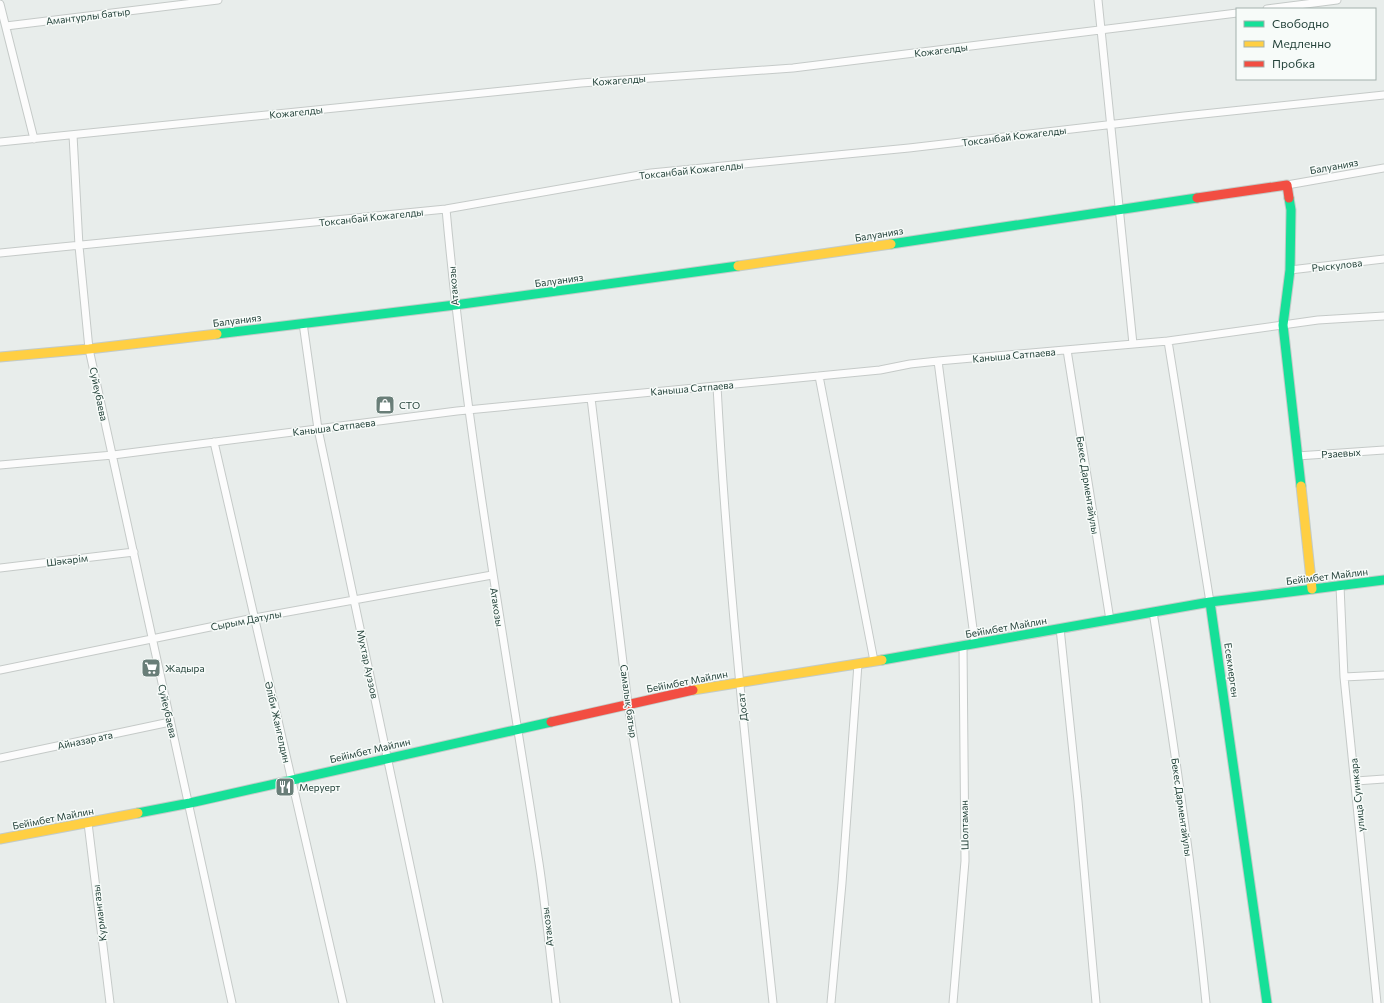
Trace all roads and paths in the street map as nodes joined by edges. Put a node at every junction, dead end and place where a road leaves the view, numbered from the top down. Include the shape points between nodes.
1 (218, 0) edge
2 (1098, 0) edge
3 (1337, 0) edge
4 (0, 4) edge
5 (1274, 8) edge
6 (1236, 13) edge
7 (6, 26) junction
8 (1100, 30) junction
9 (1384, 95) edge
10 (1111, 125) junction
11 (73, 135) junction
12 (34, 138) junction
13 (0, 142) edge
14 (1384, 168) edge
15 (1287, 185) junction
16 (446, 209) junction
17 (1118, 209) junction
18 (79, 246) junction
19 (0, 253) edge
20 (1384, 259) edge
21 (1290, 270) junction
22 (455, 305) junction
23 (1384, 316) edge
24 (303, 323) junction
25 (1283, 325) junction
26 (1168, 341) junction
27 (1132, 344) junction
28 (90, 349) junction
29 (1067, 350) junction
30 (0, 357) edge
31 (938, 361) junction
32 (819, 376) junction
33 (717, 386) junction
34 (591, 398) junction
35 (468, 410) junction
36 (318, 429) junction
37 (214, 442) junction
38 (1384, 450) edge
39 (112, 455) junction
40 (1297, 456) junction
41 (0, 465) edge
42 (134, 552) junction
43 (0, 568) edge
44 (492, 575) junction
45 (1384, 580) edge
46 (1340, 586) junction
47 (1312, 589) junction
48 (355, 600) junction
49 (1210, 602) junction
50 (1153, 612) junction
51 (254, 618) junction
52 (1110, 620) junction
53 (1060, 628) junction
54 (152, 638) junction
55 (975, 644) junction
56 (962, 646) junction
57 (874, 661) junction
58 (858, 664) junction
59 (0, 670) edge
60 (1384, 675) edge
61 (1344, 677) junction
62 (739, 682) junction
63 (628, 704) junction
64 (170, 722) junction
65 (517, 729) junction
66 (388, 757) junction
67 (0, 758) edge
68 (291, 779) junction
69 (1384, 779) edge
70 (1356, 781) junction
71 (190, 803) junction
72 (88, 823) junction
73 (0, 839) edge
74 (110, 1003) edge
75 (232, 1003) edge
76 (343, 1003) edge
77 (439, 1003) edge
78 (556, 1003) edge
79 (676, 1003) edge
80 (773, 1003) edge
81 (831, 1003) edge
82 (954, 1003) edge
83 (1096, 1003) edge
84 (1206, 1003) edge
85 (1267, 1003) edge
86 (1377, 1003) edge

1 - 7 street, Амантурлы батыр
2 - 8 street
3 - 5 street
4 - 7 street
6 - 8 street, Кожагелды
7 - 12 street
8 - 10 street
8 - 11 street, Кожагелды via 793,68 581,83
9 - 10 street, Токсанбай Кожагелды
10 - 16 street, Токсанбай Кожагелды via 651,173
10 - 17 street
11 - 12 street, Кожагелды
11 - 18 street, Суйеубаева
12 - 13 street, Кожагелды
14 - 15 street, Балуанияз
15 - 17 street, Балуанияз
15 - 21 street via 1291,210
16 - 18 street, Токсанбай Кожагелды
16 - 22 street, Атакозы
17 - 22 street, Балуанияз
17 - 27 street
18 - 19 street, Токсанбай Кожагелды
18 - 28 street, Суйеубаева
20 - 21 street, Рыскулова
21 - 25 street
22 - 24 street, Балуанияз
22 - 35 street, Атакозы
23 - 25 street, Каныша Сатпаева
24 - 28 street, Балуанияз
24 - 36 street, Мухтар Ауэзов
25 - 26 street, Каныша Сатпаева
25 - 40 street
26 - 27 street, Каныша Сатпаева
26 - 49 street, Eсекмерген
27 - 29 street, Каныша Сатпаева
28 - 30 street, Балуанияз
28 - 39 street, Суйеубаева
29 - 31 street, Каныша Сатпаева
29 - 52 street, Бекес Дарментайулы
31 - 32 street, Каныша Сатпаева
31 - 55 street
32 - 33 street, Каныша Сатпаева
32 - 57 street
33 - 34 street, Каныша Сатпаева
33 - 62 street, Досат via 724,510
34 - 35 street, Каныша Сатпаева
34 - 63 street, Самалық батыр
35 - 36 street, Каныша Сатпаева
35 - 44 street, Атакозы
36 - 37 street, Каныша Сатпаева
36 - 48 street, Мухтар Ауэзов
37 - 39 street, Каныша Сатпаева
37 - 51 street, Әліби Жангелдин
38 - 40 street, Рзаевых
39 - 41 street, Каныша Сатпаева
39 - 42 street, Суйеубаева
40 - 47 street
42 - 43 street, Шәкәрім
42 - 54 street, Суйеубаева
44 - 48 street, Сырым Датулы
44 - 65 street, Атакозы
45 - 46 street, Бейімбет Майлин
46 - 47 street, Бейімбет Майлин
46 - 61 street, улица Суинкара
47 - 49 street, Бейімбет Майлин
48 - 51 street, Сырым Датулы
48 - 66 street, Мухтар Ауэзов
49 - 50 street, Бейімбет Майлин
49 - 85 street, Eсекмерген
50 - 52 street, Бейімбет Майлин
50 - 84 street, Бекес Дарментайулы via 1168,703
51 - 54 street, Сырым Датулы
51 - 68 street, Әліби Жангелдин
52 - 53 street, Бейімбет Майлин
53 - 55 street, Бейімбет Майлин
53 - 83 street
54 - 59 street, Сырым Датулы
54 - 64 street, Суйеубаева
55 - 56 street, Бейімбет Майлин
56 - 57 street, Бейімбет Майлин
56 - 82 street, Шолтаман via 965,861
57 - 58 street, Бейімбет Майлин
58 - 62 street, Бейімбет Майлин
58 - 81 street
60 - 61 street
61 - 70 street, улица Суинкара
62 - 63 street, Бейімбет Майлин
62 - 80 street, Досат
63 - 65 street, Бейімбет Майлин
63 - 79 street, Самалық батыр
64 - 67 street, Айназар ата
64 - 71 street, Суйеубаева
65 - 66 street, Бейімбет Майлин
65 - 78 street, Атакозы via 539,864
66 - 68 street, Бейімбет Майлин
66 - 77 street, Мухтар Ауэзов
68 - 71 street, Бейімбет Майлин
68 - 76 street, Әліби Жангелдин
69 - 70 street
70 - 86 street, улица Суинкара
71 - 72 street, Бейімбет Майлин
71 - 75 street, Суйеубаева
72 - 73 street, Бейімбет Майлин
72 - 74 street, Курмангазы

